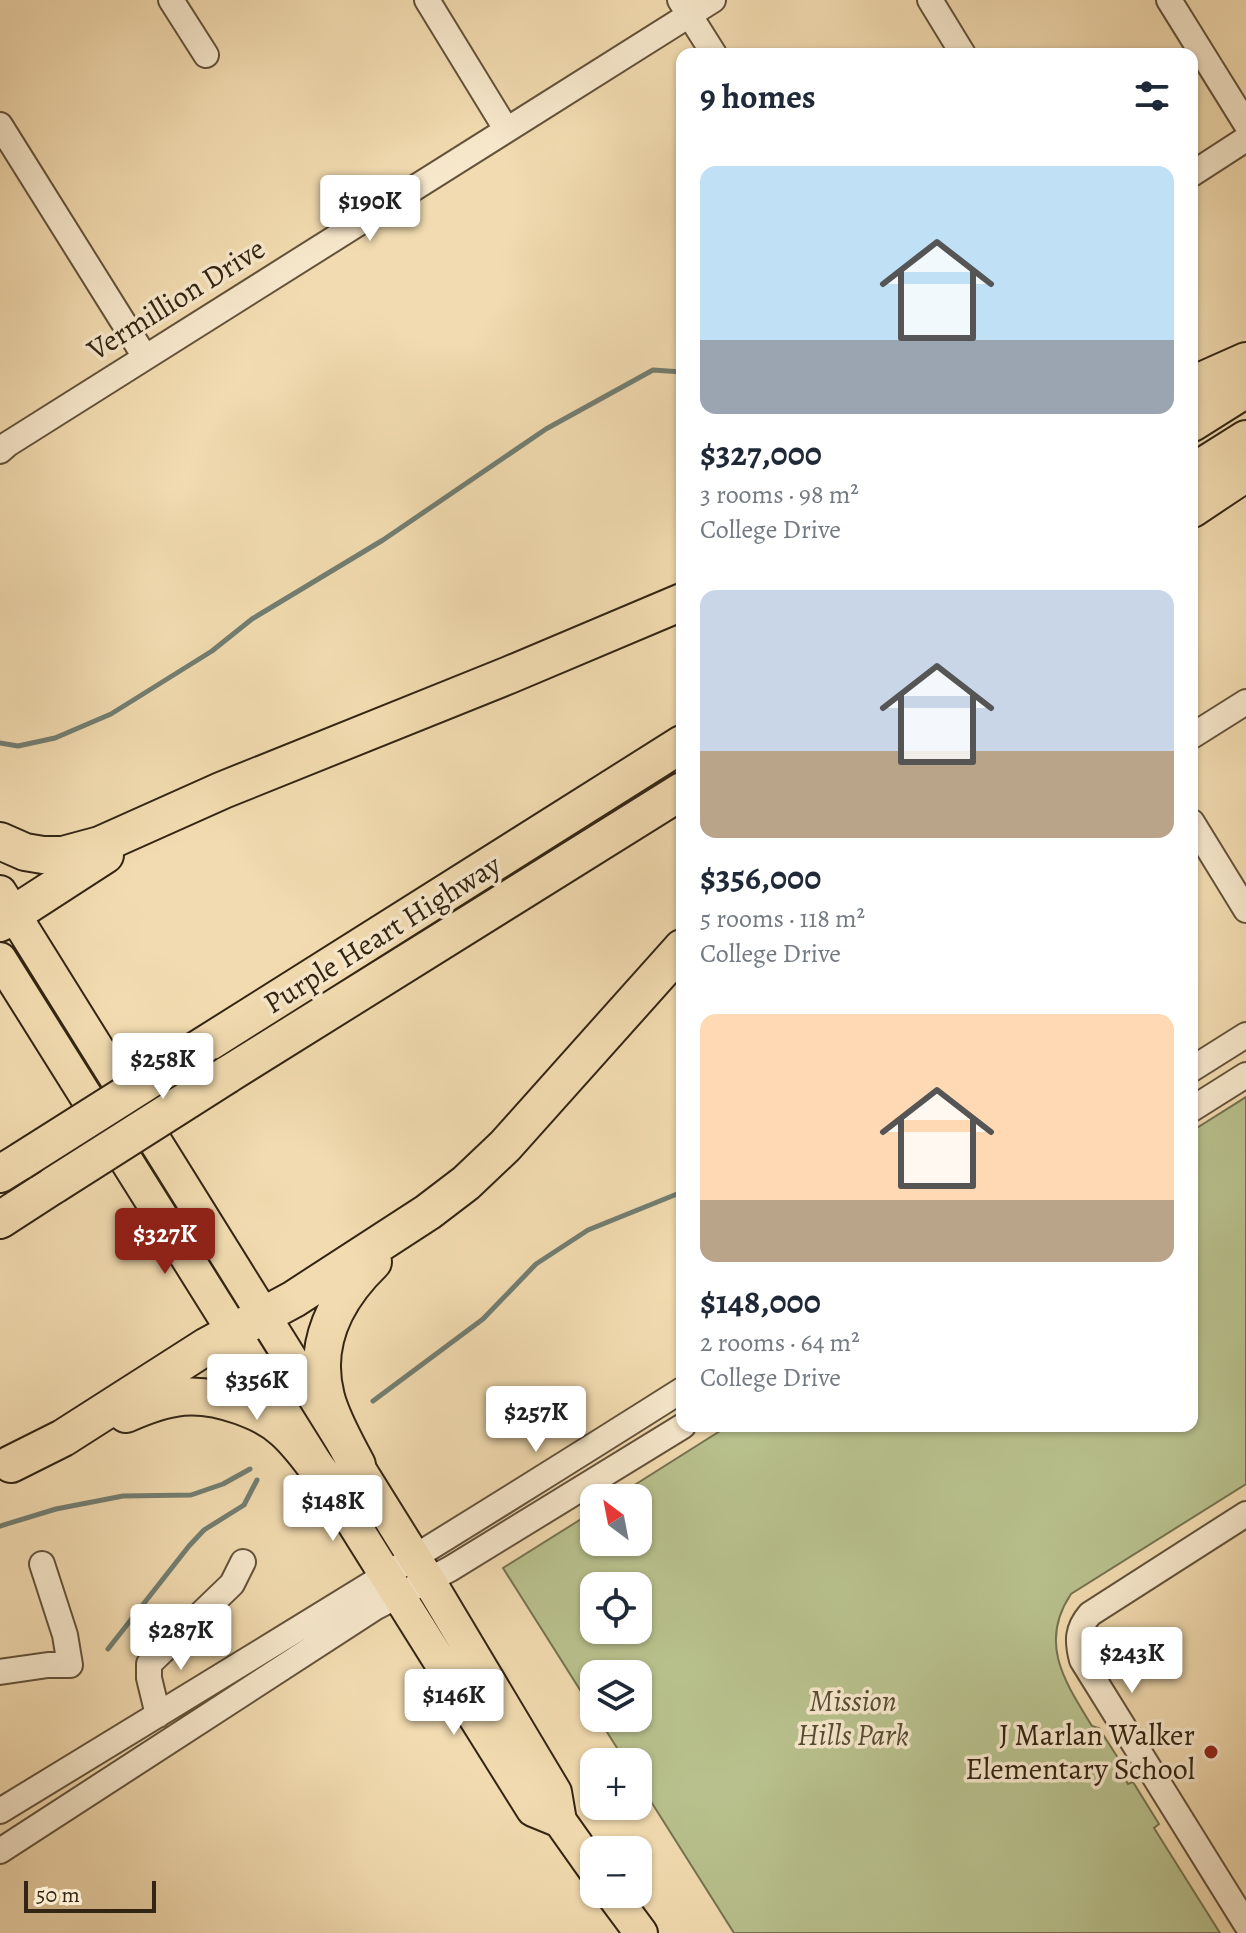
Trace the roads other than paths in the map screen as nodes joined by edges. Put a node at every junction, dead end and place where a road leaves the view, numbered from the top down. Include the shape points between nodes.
1 (171, 0) edge
2 (427, 0) edge
3 (713, 0) edge
4 (930, 0) edge
5 (1169, 0) edge
6 (685, 7) edge
7 (710, 48) edge
8 (959, 48) edge
9 (206, 55) dead end
10 (1246, 124) edge
11 (0, 125) edge
12 (506, 129) junction
13 (1246, 139) edge
14 (1198, 170) edge
15 (145, 357) junction
16 (1246, 361) edge
17 (1198, 382) edge
18 (1246, 389) edge
19 (1198, 419) edge
20 (1246, 439) edge
21 (0, 451) edge
22 (1198, 469) edge
23 (1246, 473) edge
24 (1198, 505) edge
25 (676, 605) edge
26 (1246, 702) edge
27 (1198, 732) edge
28 (676, 748) edge
29 (676, 795) edge
30 (171, 814) junction
31 (1198, 832) edge
32 (0, 841) edge
33 (4, 910) edge
34 (1246, 910) edge
35 (676, 955) edge
36 (0, 959) edge
37 (1246, 1035) edge
38 (1198, 1065) edge
39 (1246, 1075) edge
40 (1198, 1105) edge
41 (10, 1168) edge
42 (428, 1212) junction
43 (0, 1220) edge
44 (247, 1323) junction
45 (676, 1394) edge
46 (676, 1430) edge
47 (5, 1466) edge
48 (342, 1474) junction
49 (1246, 1514) edge
50 (243, 1562) dead end
51 (42, 1564) dead end
52 (422, 1569) junction
53 (393, 1584) junction
54 (0, 1672) edge
55 (158, 1715) junction
56 (0, 1811) edge
57 (560, 1821) junction
58 (580, 1849) edge
59 (0, 1851) edge
60 (622, 1908) edge
61 (1246, 1924) edge
62 (641, 1933) edge

1 - 9 street
2 - 12 street
3 - 6 street, Vermillion Drive
4 - 8 street
5 - 10 street
6 - 7 street
6 - 12 street, Vermillion Drive
11 - 15 street
12 - 15 street, Vermillion Drive
13 - 14 street
15 - 21 street, Vermillion Drive
16 - 17 highway
18 - 19 highway
20 - 22 highway
23 - 24 highway
25 - 30 highway
26 - 27 street
28 - 41 highway, Purple Heart Highway, bridge
29 - 43 highway, Purple Heart Highway, bridge
30 - 32 highway via 63,855 25,852
30 - 33 highway
31 - 34 street
33 - 44 main road
35 - 42 highway via 505,1146
36 - 44 main road
37 - 38 street
39 - 40 street
42 - 44 highway via 294,1299
42 - 48 highway via 350,1285 327,1328 321,1362
44 - 47 highway via 63,1438
44 - 48 main road
45 - 52 street
46 - 52 street
47 - 48 highway via 159,1401 196,1395 265,1415
48 - 52 main road
48 - 53 main road
49 - 61 street via 1090,1614 1078,1633 1078,1645 1082,1660
50 - 55 street via 232,1584 149,1664
51 - 54 street via 70,1665
52 - 53 street
52 - 57 main road via 555,1792
53 - 55 street
53 - 57 main road via 533,1810
53 - 59 street via 376,1607
55 - 56 street
57 - 58 main road
60 - 62 main road

